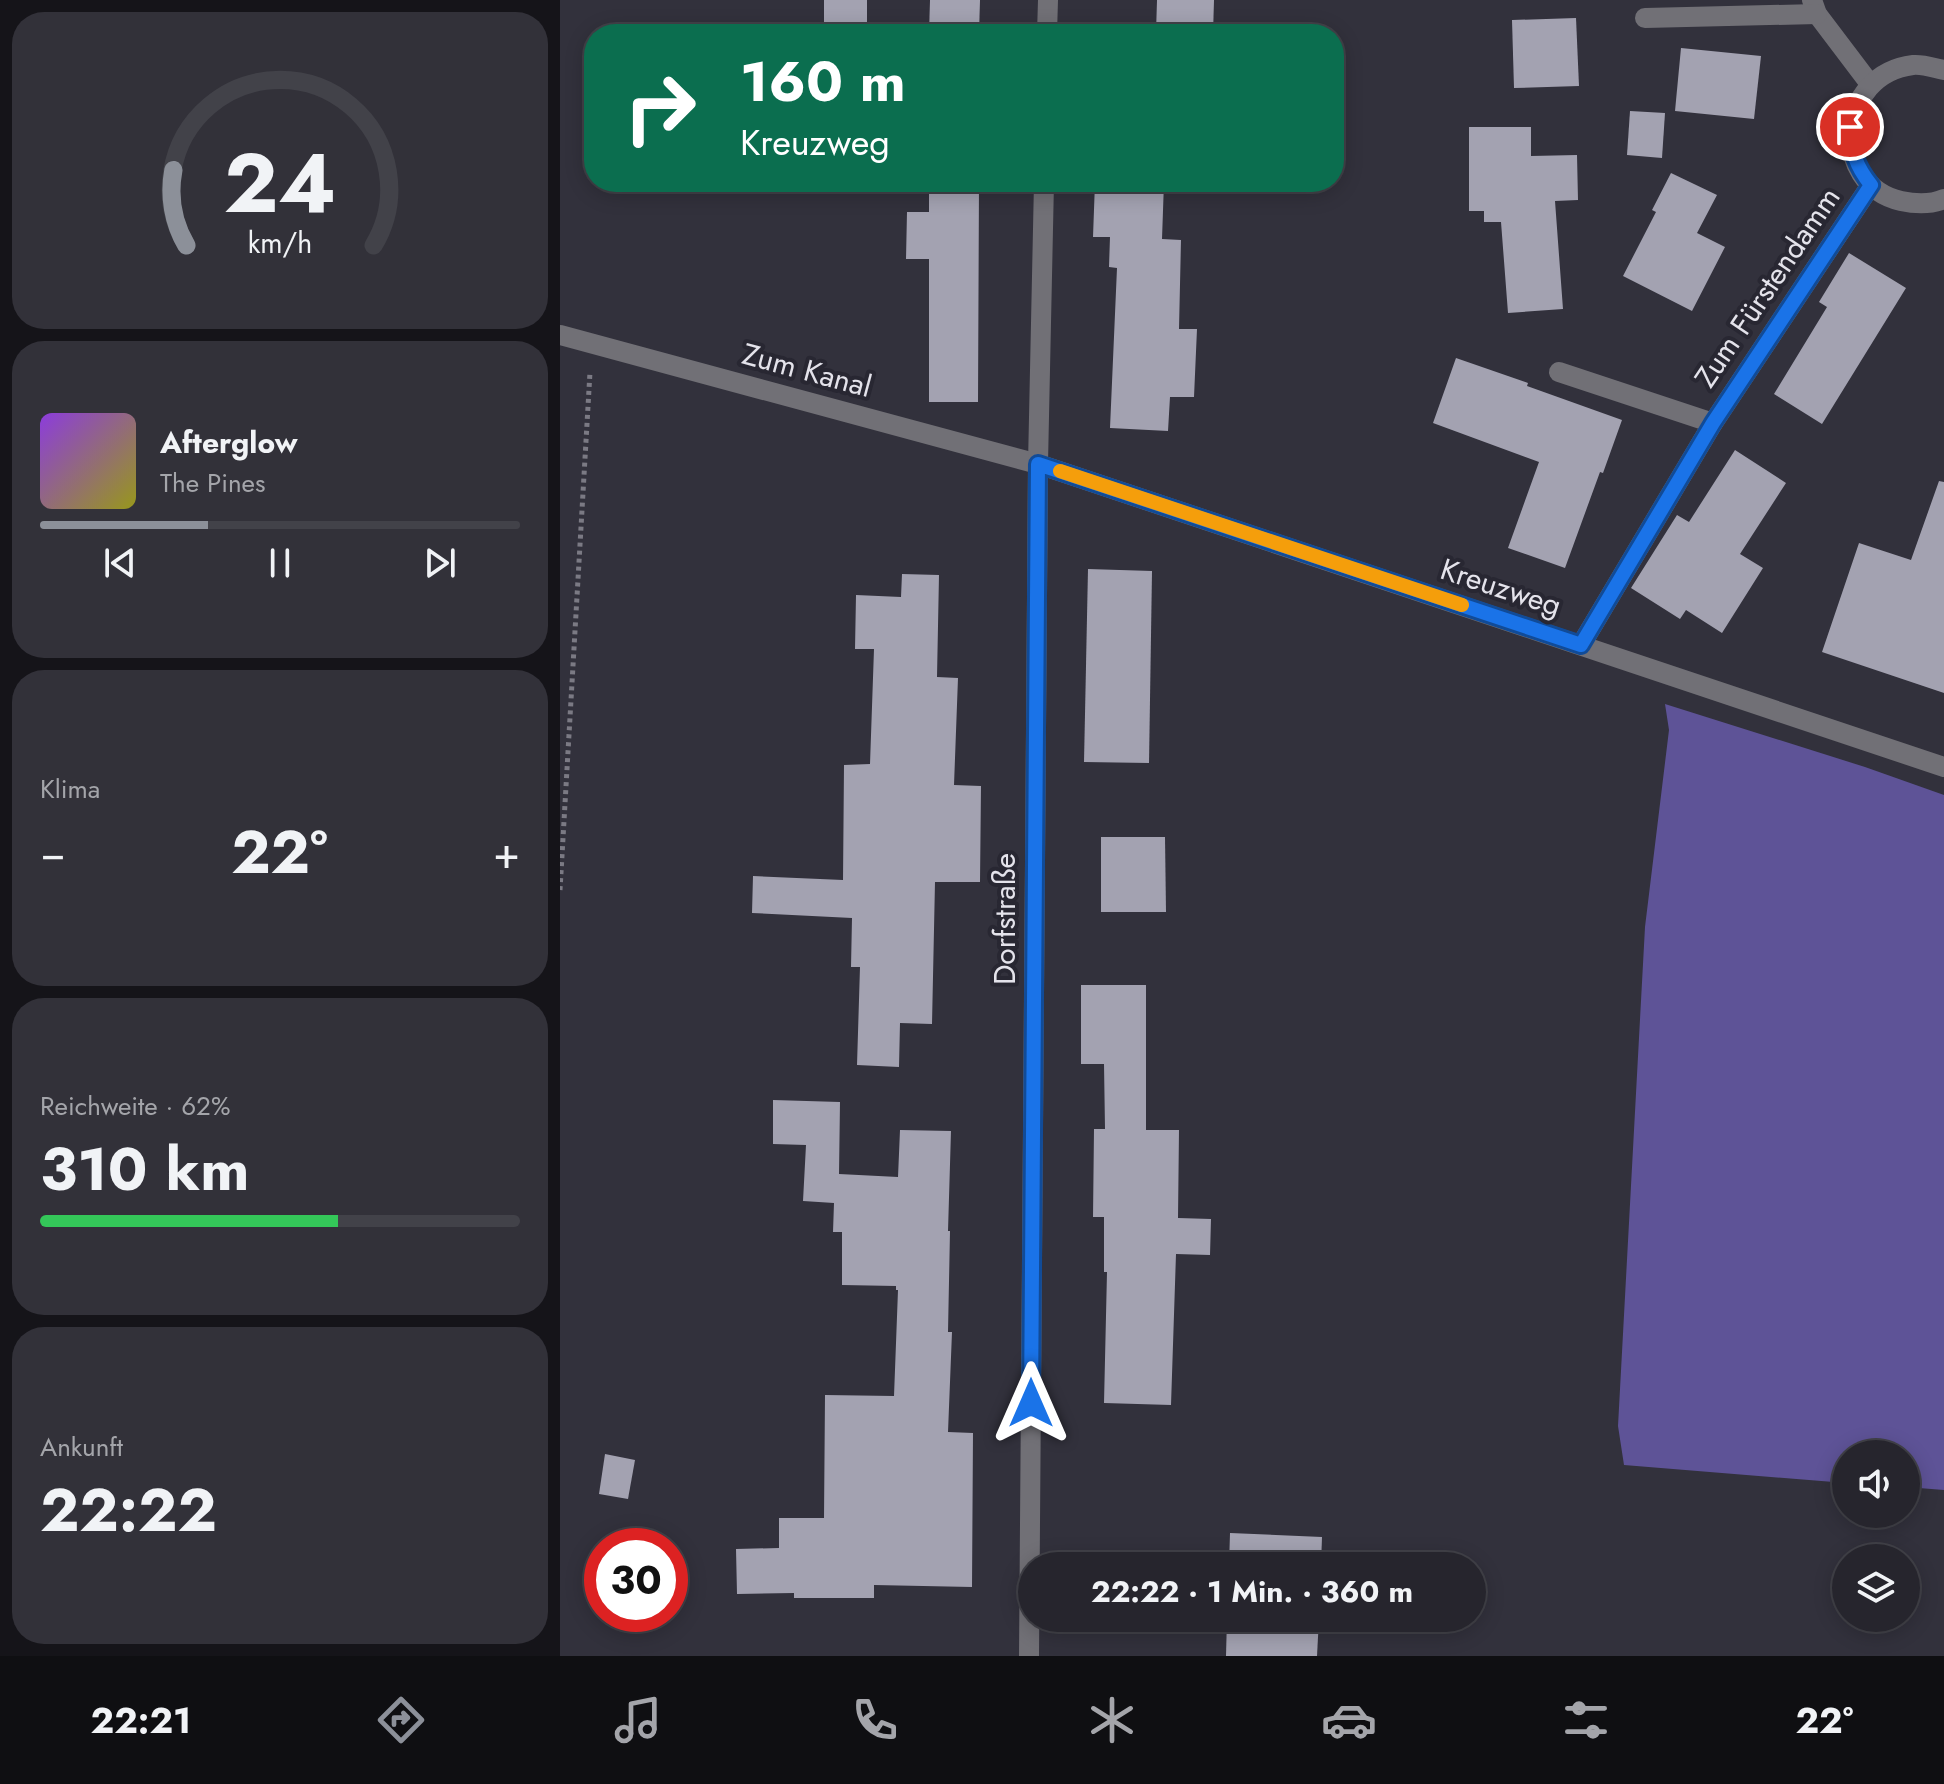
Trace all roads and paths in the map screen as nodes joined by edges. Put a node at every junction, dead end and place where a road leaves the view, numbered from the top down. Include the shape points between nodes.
1 (1048, 0) edge
2 (1814, 7) edge
3 (1645, 18) dead end
4 (1047, 24) edge
5 (1944, 70) edge
6 (1870, 84) junction
7 (1871, 185) junction
8 (1044, 192) edge
9 (1944, 199) edge
10 (560, 335) edge
11 (591, 343) junction
12 (1559, 372) dead end
13 (1713, 423) junction
14 (1038, 464) junction
15 (1581, 645) junction
16 (1944, 767) edge
17 (560, 890) edge
18 (1029, 1656) edge

1 - 4 street
2 - 3 street
2 - 6 street
5 - 6 street via 1917,64 1893,69
6 - 7 street, Zum Fürstendamm via 1856,104 1850,127 1852,152
7 - 9 street, Zum Fürstendamm via 1891,199 1915,204
7 - 13 street, Zum Fürstendamm
8 - 14 street, Dorfstraße
10 - 11 street, Zum Kanal
11 - 14 street, Zum Kanal
11 - 17 path
12 - 13 street, Zum Fürstendamm
13 - 15 street, Zum Fürstendamm
14 - 15 street, Kreuzweg
14 - 18 street, Dorfstraße
15 - 16 street, Kreuzweg

